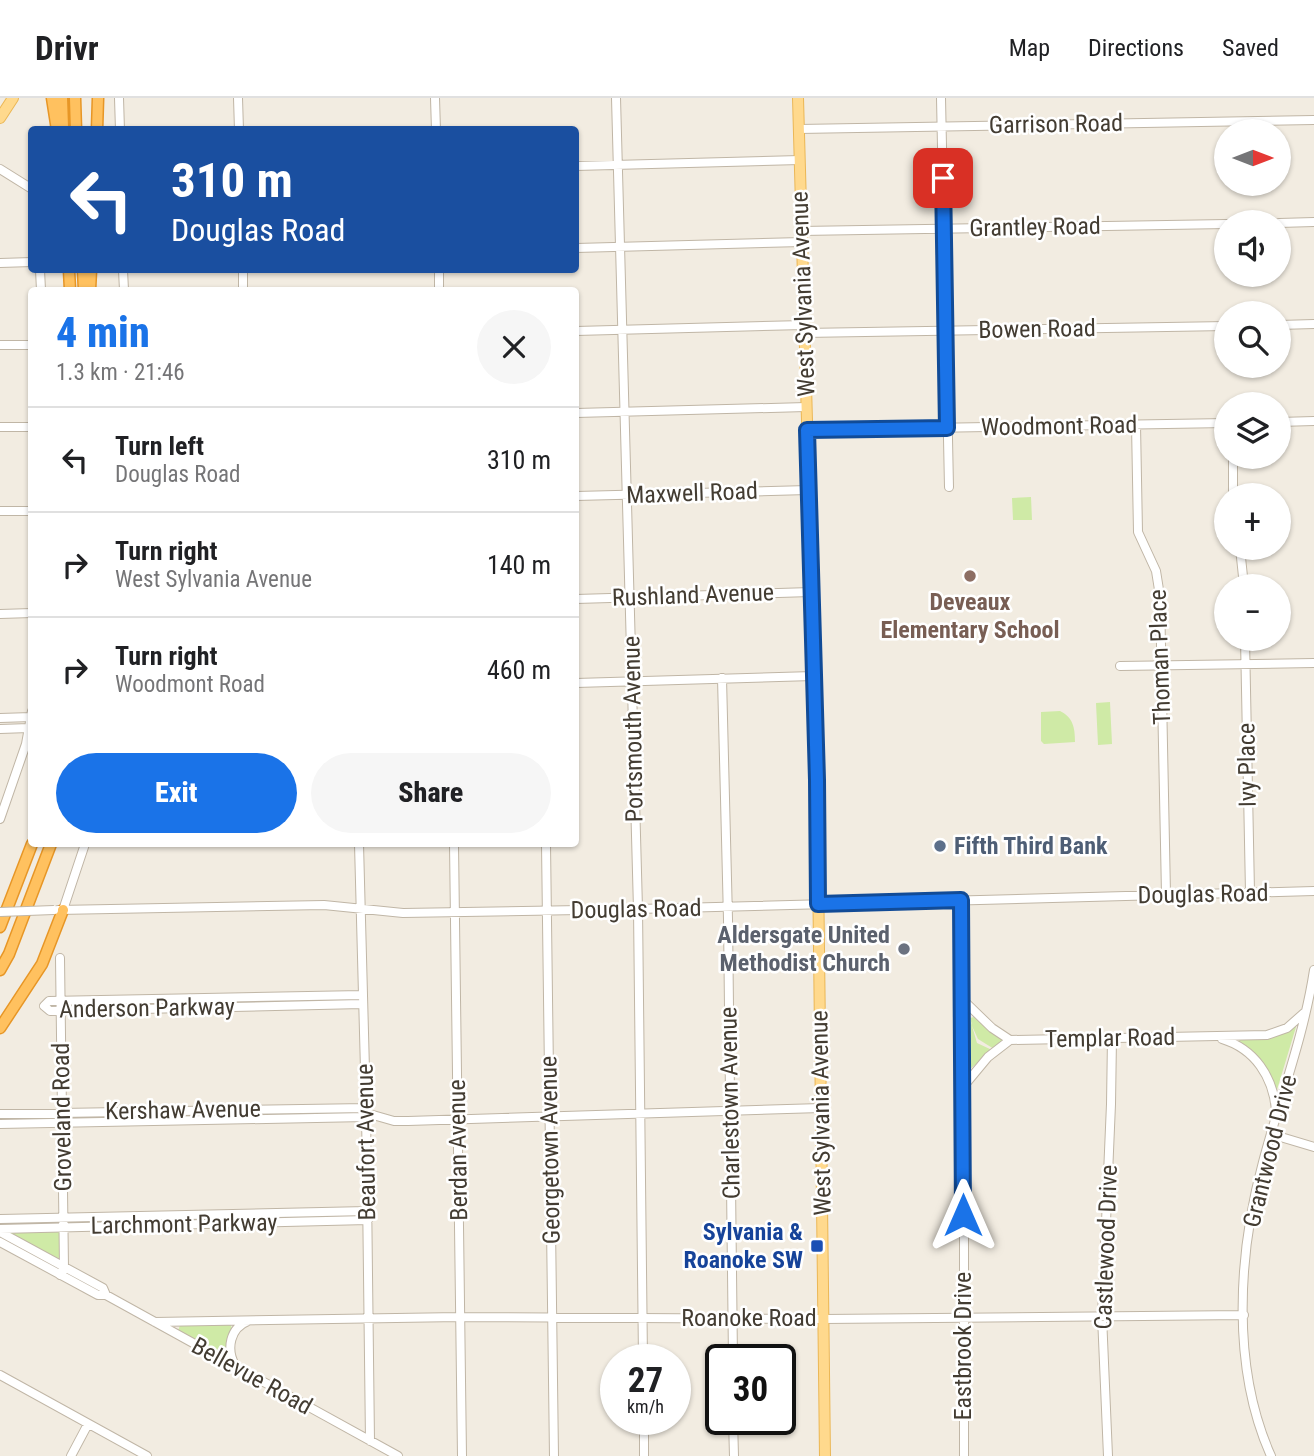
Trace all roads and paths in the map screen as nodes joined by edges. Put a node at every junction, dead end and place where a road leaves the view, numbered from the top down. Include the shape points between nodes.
1 (52, 98) edge
2 (62, 98) edge
3 (75, 98) edge
4 (98, 98) edge
5 (119, 98) edge
6 (238, 98) edge
7 (435, 98) edge
8 (616, 98) edge
9 (798, 98) edge
10 (942, 98) edge
11 (9, 99) edge
12 (0, 118) edge
13 (1314, 120) edge
14 (56, 126) edge
15 (63, 126) edge
16 (76, 126) edge
17 (97, 126) edge
18 (120, 126) edge
19 (239, 126) edge
20 (436, 126) edge
21 (942, 126) junction
22 (799, 129) junction
23 (800, 160) junction
24 (618, 164) junction
25 (579, 166) edge
26 (0, 169) edge
27 (28, 186) edge
28 (1314, 222) edge
29 (1291, 223) edge
30 (1214, 224) edge
31 (944, 229) junction
32 (802, 237) junction
33 (621, 247) junction
34 (579, 248) edge
35 (28, 262) edge
36 (0, 263) edge
37 (1314, 324) edge
38 (1291, 325) edge
39 (1214, 326) edge
40 (623, 329) junction
41 (804, 329) junction
42 (579, 331) edge
43 (946, 331) junction
44 (0, 345) edge
45 (28, 345) edge
46 (806, 407) junction
47 (624, 412) junction
48 (579, 413) edge
49 (1314, 421) edge
50 (1291, 422) edge
51 (1214, 423) edge
52 (1136, 425) junction
53 (0, 427) edge
54 (28, 427) edge
55 (947, 428) junction
56 (807, 430) junction
57 (949, 487) dead end
58 (808, 490) junction
59 (627, 495) junction
60 (579, 496) edge
61 (0, 511) edge
62 (28, 511) edge
63 (811, 592) junction
64 (630, 597) junction
65 (579, 599) edge
66 (28, 613) edge
67 (0, 614) edge
68 (1245, 651) edge
69 (1314, 663) edge
70 (1245, 664) junction
71 (1161, 665) junction
72 (1120, 666) dead end
73 (813, 676) junction
74 (722, 678) junction
75 (632, 681) junction
76 (579, 682) edge
77 (28, 714) edge
78 (0, 718) edge
79 (28, 728) edge
80 (0, 729) edge
81 (28, 731) edge
82 (0, 819) edge
83 (31, 847) edge
84 (50, 847) edge
85 (84, 847) edge
86 (359, 847) edge
87 (454, 847) edge
88 (546, 847) edge
89 (1314, 891) edge
90 (1250, 892) junction
91 (1166, 894) junction
92 (961, 900) junction
93 (818, 904) junction
94 (728, 906) junction
95 (361, 909) junction
96 (638, 909) junction
97 (58, 910) junction
98 (548, 910) junction
99 (0, 912) edge
100 (455, 912) junction
101 (0, 927) edge
102 (60, 958) dead end
103 (0, 970) edge
104 (1314, 971) edge
105 (962, 999) junction
106 (362, 1000) junction
107 (60, 1001) junction
108 (61, 1011) junction
109 (1305, 1012) junction
110 (0, 1028) edge
111 (1209, 1037) junction
112 (1112, 1038) junction
113 (1010, 1041) junction
114 (963, 1087) junction
115 (821, 1108) junction
116 (730, 1112) junction
117 (366, 1113) junction
118 (0, 1114) edge
119 (640, 1114) junction
120 (62, 1117) junction
121 (550, 1117) junction
122 (1276, 1117) junction
123 (458, 1119) junction
124 (0, 1124) edge
125 (1271, 1134) junction
126 (1314, 1147) edge
127 (367, 1215) junction
128 (0, 1219) edge
129 (63, 1222) junction
130 (0, 1231) edge
131 (0, 1242) edge
132 (62, 1271) junction
133 (1244, 1315) junction
134 (1102, 1316) junction
135 (369, 1317) junction
136 (459, 1317) junction
137 (552, 1317) junction
138 (643, 1318) junction
139 (733, 1318) junction
140 (963, 1318) junction
141 (824, 1319) junction
142 (254, 1320) junction
143 (155, 1322) junction
144 (643, 1344) edge
145 (733, 1344) edge
146 (236, 1367) junction
147 (0, 1375) edge
148 (88, 1424) junction
149 (644, 1435) edge
150 (733, 1435) edge
151 (370, 1441) junction
152 (71, 1456) edge
153 (147, 1456) edge
154 (398, 1456) edge
155 (462, 1456) edge
156 (554, 1456) edge
157 (644, 1456) edge
158 (734, 1456) edge
159 (825, 1456) edge
160 (964, 1456) edge
161 (1108, 1456) edge
162 (1271, 1456) edge

1 - 14 highway
2 - 15 highway
3 - 16 highway
4 - 17 highway
5 - 18 street
6 - 19 street
7 - 20 street
8 - 24 street, Portsmouth Avenue
9 - 22 main road, West Sylvania Avenue
10 - 21 street
11 - 12 main road
13 - 21 street, Garrison Road
21 - 22 street, Garrison Road
21 - 31 street
22 - 23 main road, West Sylvania Avenue
23 - 24 street
23 - 32 main road, West Sylvania Avenue
24 - 25 street
24 - 33 street, Portsmouth Avenue
26 - 27 street
28 - 29 street
30 - 31 street, Grantley Road
31 - 32 street, Grantley Road
31 - 43 street
32 - 33 street, Grantley Road
32 - 41 main road, West Sylvania Avenue
33 - 34 street, Grantley Road
33 - 40 street, Portsmouth Avenue
35 - 36 street
37 - 38 street
39 - 43 street, Bowen Road
40 - 41 street, Bowen Road
40 - 42 street, Bowen Road
40 - 47 street, Portsmouth Avenue
41 - 43 street, Bowen Road
41 - 46 main road, West Sylvania Avenue
43 - 55 street
44 - 45 street
46 - 47 street
46 - 56 main road, West Sylvania Avenue
47 - 48 street
47 - 59 street, Portsmouth Avenue
49 - 50 street
51 - 52 street, Woodmont Road
52 - 55 street, Woodmont Road
52 - 71 street, Thoman Place via 1138,533 1156,571
53 - 54 street
55 - 56 street, Woodmont Road
55 - 57 street
56 - 58 main road, West Sylvania Avenue
58 - 59 street, Maxwell Road
58 - 63 main road, West Sylvania Avenue
59 - 60 street, Maxwell Road
59 - 64 street, Portsmouth Avenue
61 - 62 street
63 - 64 street, Rushland Avenue
63 - 73 main road, West Sylvania Avenue
64 - 65 street, Rushland Avenue
64 - 75 street, Portsmouth Avenue
66 - 67 street
68 - 70 street, Ivy Place
69 - 70 street
70 - 71 street
70 - 90 street, Ivy Place
71 - 72 street
71 - 91 street, Thoman Place
73 - 74 street
73 - 93 main road, West Sylvania Avenue
74 - 75 street
74 - 94 street, Charlestown Avenue
75 - 76 street
75 - 96 street, Portsmouth Avenue
77 - 78 street
79 - 80 street
81 - 82 street
83 - 101 highway
84 - 103 highway
85 - 97 street
86 - 95 street, Beaufort Avenue
87 - 100 street, Berdan Avenue
88 - 98 street, Georgetown Avenue
89 - 90 street, Douglas Road
90 - 91 street, Douglas Road
91 - 92 street, Douglas Road
92 - 93 street, Douglas Road
92 - 105 street, Eastbrook Drive
93 - 94 street, Douglas Road
93 - 115 main road, West Sylvania Avenue
94 - 96 street, Douglas Road
94 - 116 street, Charlestown Avenue
95 - 97 street, Douglas Road via 313,905
95 - 100 street, Douglas Road
95 - 106 street, Beaufort Avenue
96 - 98 street, Douglas Road
96 - 119 street, Portsmouth Avenue
97 - 99 street, Douglas Road, bridge
97 - 110 highway via 42,964
98 - 100 street, Douglas Road
98 - 121 street, Georgetown Avenue
100 - 123 street, Berdan Avenue
102 - 107 street, Groveland Road
104 - 109 street, Grantwood Drive
105 - 113 street, Templar Road
105 - 114 street, Eastbrook Drive
106 - 107 street, Anderson Parkway
106 - 108 street, Anderson Parkway
106 - 117 street, Beaufort Avenue
107 - 108 street, Groveland Road
107 - 108 street, Anderson Parkway via 44,1006
108 - 120 street, Groveland Road
109 - 111 street, Templar Road via 1273,1034
109 - 122 street, Grantwood Drive
111 - 112 street, Templar Road
111 - 122 street, Templar Road via 1236,1044 1261,1065 1274,1093
112 - 113 street, Templar Road
112 - 134 street, Castlewood Drive
113 - 114 street, Templar Road
114 - 140 street, Eastbrook Drive
115 - 116 street, Kershaw Avenue
115 - 141 main road, West Sylvania Avenue
116 - 119 street, Kershaw Avenue
116 - 139 street, Charlestown Avenue
117 - 120 street, Kershaw Avenue
117 - 123 street, Kershaw Avenue via 394,1121
117 - 127 street, Beaufort Avenue
118 - 120 street, Kershaw Avenue
119 - 121 street, Kershaw Avenue
119 - 138 street, Portsmouth Avenue
120 - 124 street, Kershaw Avenue
120 - 129 street, Groveland Road
121 - 123 street, Kershaw Avenue
121 - 137 street, Georgetown Avenue
122 - 125 street, Grantwood Drive
123 - 136 street, Berdan Avenue
125 - 126 street
125 - 133 street, Grantwood Drive via 1252,1215
127 - 129 street, Larchmont Parkway
127 - 135 street, Beaufort Avenue
128 - 129 street, Larchmont Parkway
129 - 130 street, Larchmont Parkway
129 - 132 street, Groveland Road
130 - 132 street, Bellevue Road
131 - 132 street, Bellevue Road
132 - 143 street, Bellevue Road via 98,1295
133 - 134 street, Roanoke Road
133 - 162 street, Grantwood Drive via 1252,1398
134 - 140 street, Roanoke Road
134 - 161 street, Castlewood Drive
135 - 136 street, Roanoke Road
135 - 142 street, Roanoke Road
135 - 151 street, Beaufort Avenue
136 - 137 street, Roanoke Road
136 - 155 street, Berdan Avenue
137 - 138 street, Roanoke Road
137 - 156 street, Georgetown Avenue
138 - 139 street, Roanoke Road
138 - 144 street, Portsmouth Avenue
139 - 141 street, Roanoke Road
139 - 145 street, Charlestown Avenue
140 - 141 street, Roanoke Road
140 - 160 street, Eastbrook Drive
141 - 159 main road, West Sylvania Avenue
142 - 143 street, Roanoke Road
142 - 146 street via 244,1322 231,1338 230,1353
143 - 146 street, Bellevue Road
146 - 151 street, Bellevue Road
147 - 148 street
148 - 152 street
148 - 153 street
149 - 157 street
150 - 158 street
151 - 154 street, Bellevue Road

